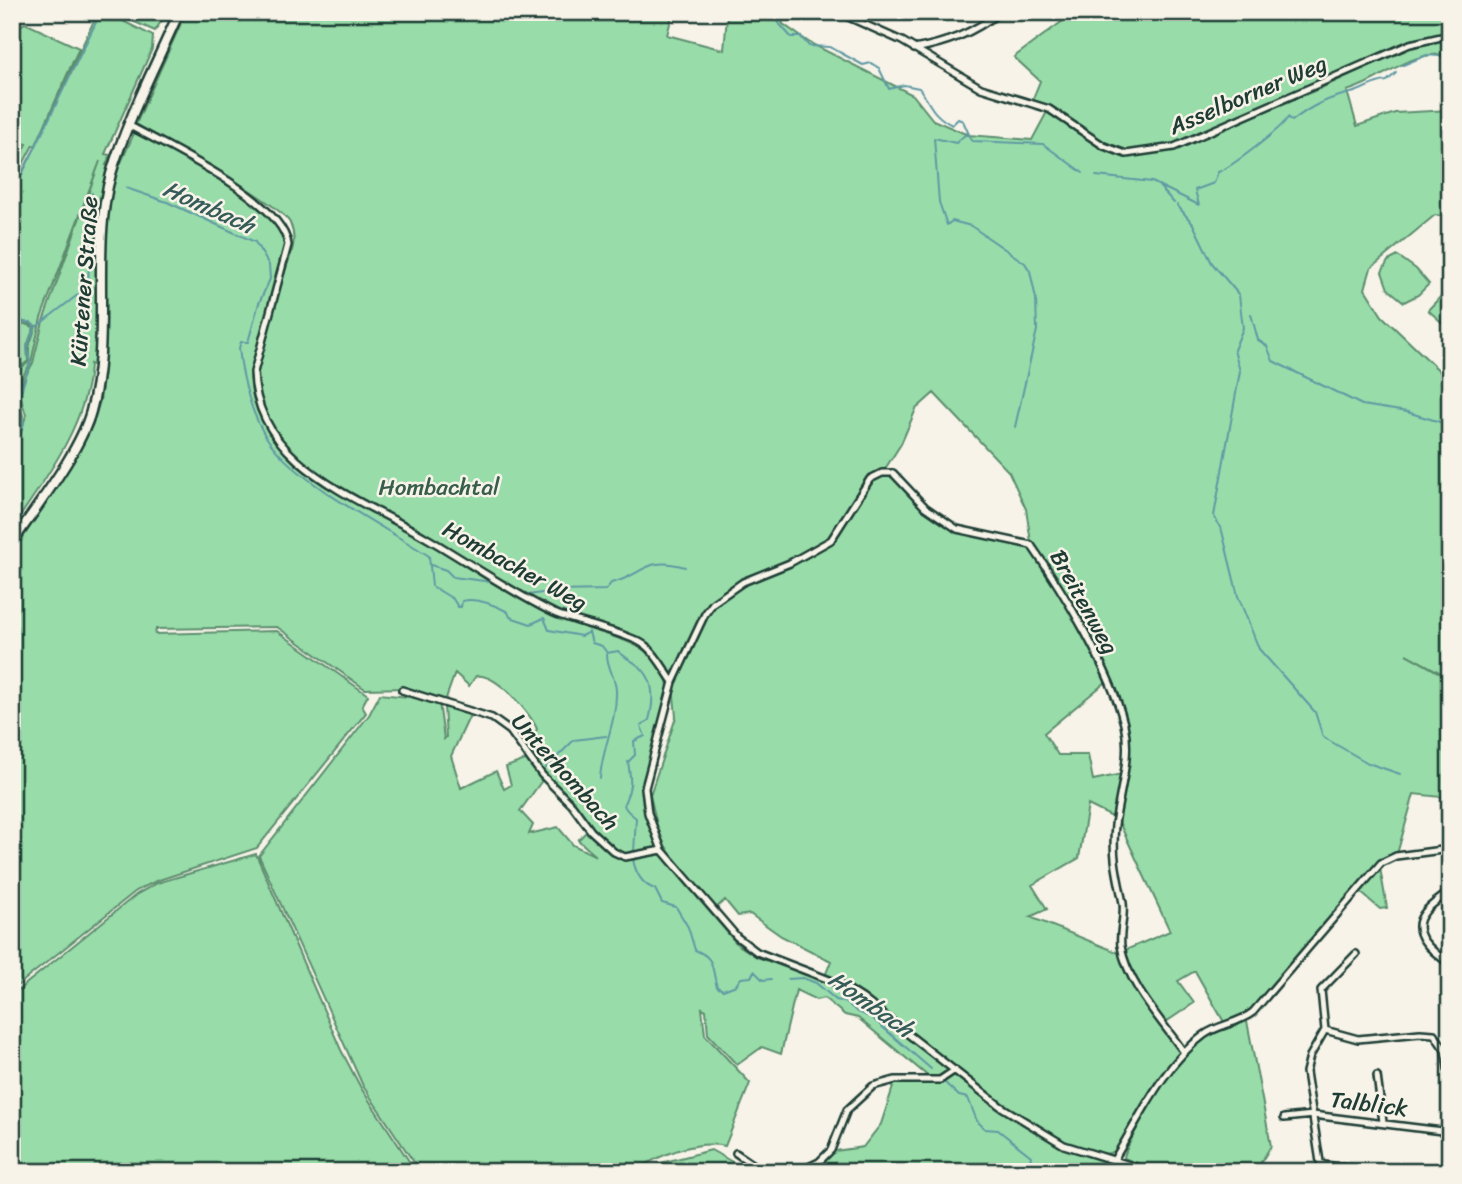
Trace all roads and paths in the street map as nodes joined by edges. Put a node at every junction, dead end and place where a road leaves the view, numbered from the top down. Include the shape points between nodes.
1 (179, 12) edge
2 (837, 12) edge
3 (1000, 12) edge
4 (1450, 34) edge
5 (914, 49) junction
6 (130, 126) junction
7 (12, 543) edge
8 (673, 682) junction
9 (402, 690) dead end
10 (1450, 849) edge
11 (662, 850) junction
12 (1450, 890) edge
13 (1356, 954) dead end
14 (1450, 964) edge
15 (1325, 1030) junction
16 (1183, 1051) junction
17 (955, 1070) junction
18 (1377, 1076) dead end
19 (1450, 1080) edge
20 (1313, 1115) junction
21 (1284, 1118) dead end
22 (1383, 1122) junction
23 (1450, 1132) edge
24 (736, 1153) dead end
25 (1115, 1158) junction
26 (1377, 1171) edge
27 (764, 1172) edge
28 (799, 1172) edge
29 (1117, 1172) edge
30 (1152, 1172) edge

1 - 6 main road, Kürtener Straße
2 - 5 street, Asselborner Weg
3 - 5 street via 966,35
4 - 5 street, Asselborner Weg via 1410,44 1174,147 1126,154 1104,146 1049,109 981,88
6 - 7 main road, Kürtener Straße via 111,173 105,205 97,376 91,413 54,481
6 - 8 street, Hombacher Weg via 232,183 283,227 288,245 254,372 257,396 289,452 353,501 404,525 554,613 647,645
8 - 11 street via 645,788 648,813
8 - 16 street, Breitenweg via 713,603 743,582 831,540 863,489 883,473 902,479 925,507 957,529 1031,545 1065,596 1125,726 1113,863 1123,909 1121,945 1137,984
9 - 11 street, Unterhombach via 492,718 510,731 542,775 614,852 625,857
10 - 16 street via 1396,856 1381,863 1253,1012 1216,1026
11 - 17 street via 746,946 840,984
12 - 14 street via 1424,912 1419,923 1421,937
13 - 15 street via 1321,990
15 - 19 street via 1358,1039 1434,1034 1446,1050
15 - 20 street via 1307,1063
16 - 25 street
17 - 25 street via 1000,1106 1064,1145
17 - 28 street via 940,1080 895,1080 873,1086 847,1110 831,1150
18 - 22 street
20 - 21 street, Talblick
20 - 22 street, Talblick
20 - 26 street via 1320,1162
22 - 23 street, Talblick
24 - 27 street
25 - 29 street
25 - 30 street

